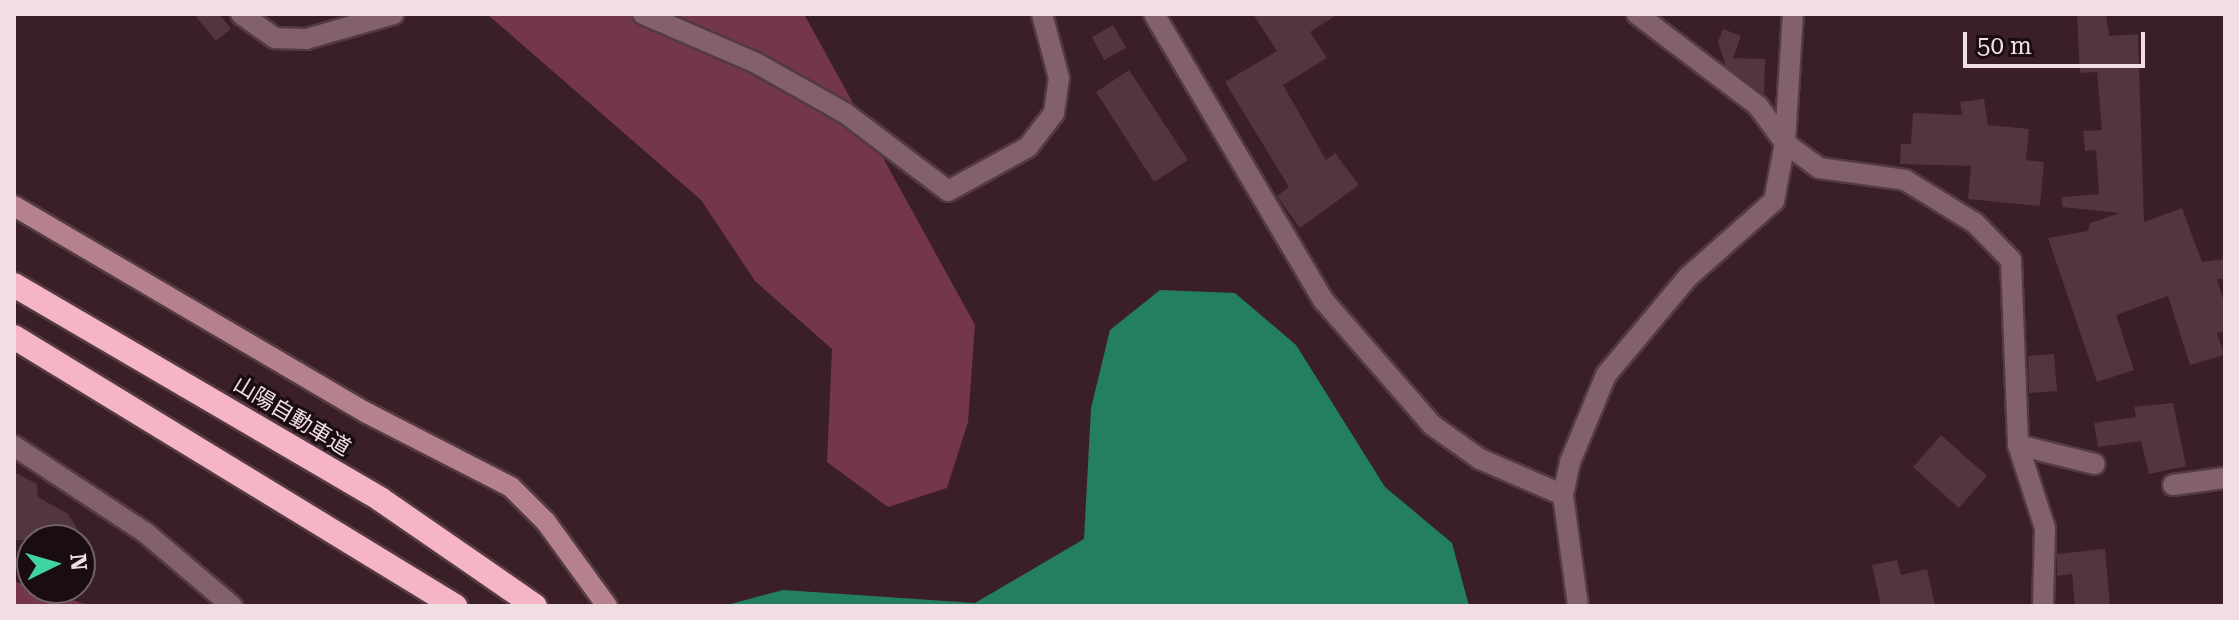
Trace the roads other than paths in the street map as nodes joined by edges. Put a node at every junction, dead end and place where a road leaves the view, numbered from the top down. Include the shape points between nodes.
1 (241, 14) edge
2 (394, 14) edge
3 (643, 14) edge
4 (1042, 14) edge
5 (1154, 14) edge
6 (1637, 14) edge
7 (1793, 14) edge
8 (1785, 143) junction
9 (14, 206) edge
10 (14, 285) edge
11 (14, 337) edge
12 (2018, 445) junction
13 (14, 446) edge
14 (2095, 464) dead end
15 (2225, 478) edge
16 (2173, 485) dead end
17 (1563, 495) junction
18 (232, 606) edge
19 (455, 606) edge
20 (535, 606) edge
21 (607, 606) edge
22 (1578, 606) edge
23 (2043, 606) edge

1 - 2 street via 275,38 306,39
3 - 4 street via 756,63 845,113 948,191 1028,147 1054,113 1059,78
5 - 17 street via 1324,301 1432,425 1480,459
6 - 8 street via 1758,106
7 - 8 street
8 - 12 street via 1819,168 1905,180 1975,223 2011,260
8 - 17 street via 1774,201 1688,277 1606,375
9 - 21 street via 365,412 511,487 546,522
10 - 20 highway, 山陽自動車道 via 380,499
11 - 19 highway
12 - 14 street
12 - 23 street via 2045,528
13 - 18 street via 146,533
15 - 16 street
17 - 22 street

